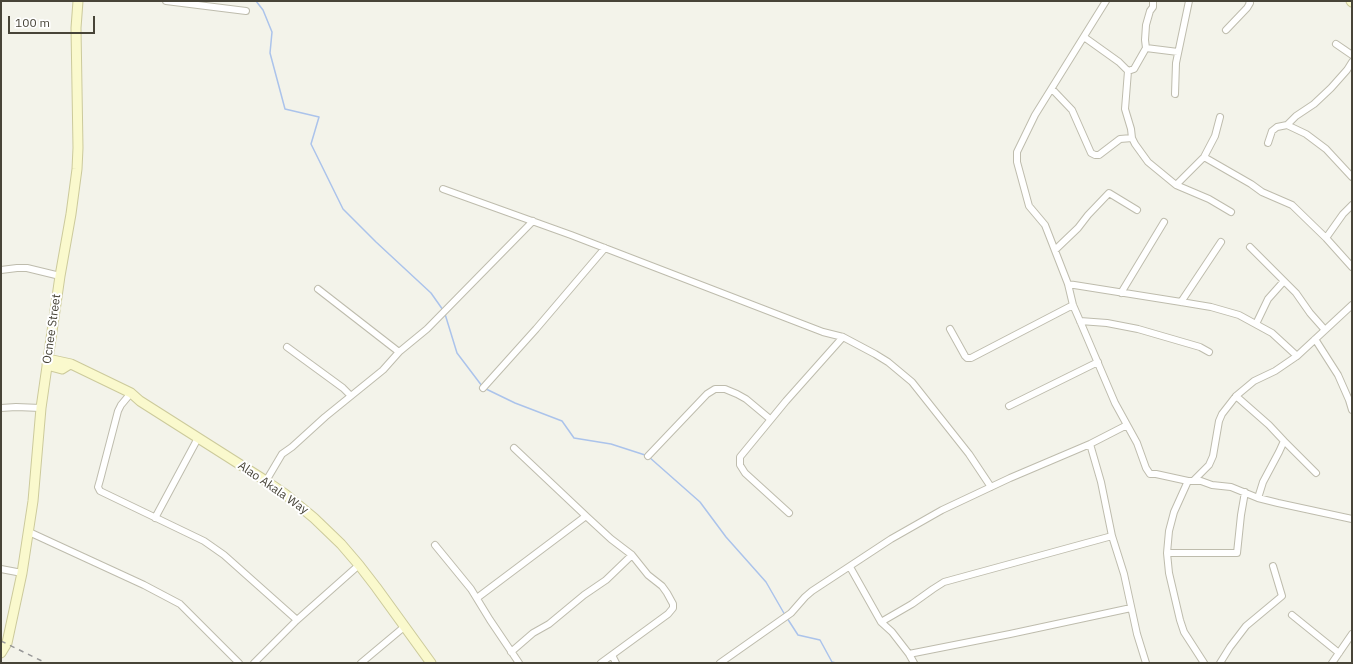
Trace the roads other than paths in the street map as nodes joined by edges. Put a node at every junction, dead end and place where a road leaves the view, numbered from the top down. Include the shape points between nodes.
1 (78, 1) edge
2 (166, 1) edge
3 (1106, 1) edge
4 (1153, 1) edge
5 (1189, 1) edge
6 (1249, 1) edge
7 (246, 11) dead end
8 (1226, 30) dead end
9 (1084, 37) junction
10 (1336, 44) dead end
11 (1146, 48) junction
12 (1178, 52) junction
13 (1352, 55) edge
14 (1352, 62) edge
15 (1128, 71) junction
16 (1052, 89) junction
17 (1175, 94) dead end
18 (1220, 117) dead end
19 (1287, 125) junction
20 (1132, 138) junction
21 (1268, 143) dead end
22 (1204, 157) junction
23 (1352, 178) edge
24 (1176, 185) junction
25 (443, 189) dead end
26 (1352, 205) edge
27 (1137, 210) dead end
28 (1231, 212) dead end
29 (533, 222) junction
30 (1164, 222) dead end
31 (1326, 238) junction
32 (1221, 242) dead end
33 (1250, 247) dead end
34 (605, 248) junction
35 (1055, 250) junction
36 (1352, 267) edge
37 (1, 270) edge
38 (60, 276) junction
39 (1284, 281) junction
40 (1068, 284) junction
41 (318, 289) dead end
42 (1121, 293) junction
43 (1181, 302) junction
44 (1073, 304) junction
45 (1352, 305) edge
46 (1080, 321) junction
47 (1256, 324) junction
48 (950, 329) dead end
49 (1325, 330) junction
50 (843, 337) junction
51 (1315, 339) junction
52 (49, 347) junction
53 (287, 347) dead end
54 (398, 352) junction
55 (1209, 352) dead end
56 (1297, 356) junction
57 (47, 362) junction
58 (1098, 362) junction
59 (58, 364) junction
60 (46, 376) junction
61 (483, 388) dead end
62 (131, 393) junction
63 (351, 396) junction
64 (1236, 396) junction
65 (1010, 406) dead end
66 (1, 408) edge
67 (41, 408) junction
68 (1352, 410) edge
69 (770, 420) junction
70 (1127, 425) junction
71 (198, 438) junction
72 (1284, 441) junction
73 (1090, 444) junction
74 (514, 448) dead end
75 (648, 456) dead end
76 (1316, 473) dead end
77 (266, 480) junction
78 (1190, 481) junction
79 (991, 487) junction
80 (1246, 492) junction
81 (1258, 498) junction
82 (789, 513) dead end
83 (586, 516) junction
84 (155, 518) junction
85 (1352, 519) edge
86 (29, 532) junction
87 (1112, 536) junction
88 (435, 545) dead end
89 (1167, 553) junction
90 (632, 555) junction
91 (359, 565) junction
92 (1273, 566) dead end
93 (850, 567) junction
94 (1, 569) edge
95 (22, 573) junction
96 (477, 598) junction
97 (1131, 608) junction
98 (1292, 616) dead end
99 (297, 620) junction
100 (881, 622) junction
101 (404, 627) junction
102 (1352, 634) edge
103 (512, 652) junction
104 (1339, 653) junction
105 (1, 654) edge
106 (909, 654) junction
107 (612, 655) junction
108 (368, 657) junction
109 (729, 660) edge
110 (238, 663) edge
111 (254, 663) edge
112 (361, 663) edge
113 (372, 663) edge
114 (431, 663) edge
115 (519, 663) edge
116 (601, 663) edge
117 (616, 663) edge
118 (720, 663) edge
119 (914, 663) edge
120 (1146, 663) edge
121 (1204, 663) edge
122 (1220, 663) edge
123 (1332, 663) edge

1 - 38 street, Ocnee Street via 77,169
2 - 7 street
3 - 9 street
4 - 11 street via 1146,25
5 - 12 street
6 - 8 street via 1247,8
9 - 15 street via 1120,62
9 - 16 street
10 - 13 street
11 - 12 street
11 - 15 street via 1134,69
12 - 17 street
14 - 19 street via 1331,88
15 - 20 street via 1125,109
16 - 20 street via 1072,110 1091,153 1099,155 1120,139
16 - 35 street via 1035,115 1016,157 1029,206 1045,225
18 - 22 street via 1215,136
19 - 21 street via 1272,131
19 - 23 street via 1306,134 1326,149
20 - 24 street via 1148,162
22 - 24 street
22 - 31 street via 1262,192 1292,205
24 - 28 street
25 - 29 street
26 - 31 street via 1342,214
27 - 35 street via 1109,193
29 - 34 street
29 - 54 street via 427,329
30 - 42 street
31 - 36 street
32 - 43 street
33 - 39 street
34 - 50 street via 823,332
34 - 61 street
35 - 40 street
37 - 38 street via 26,268
38 - 52 street, Ocnee Street
39 - 47 street via 1268,298
39 - 49 street via 1296,292
40 - 42 street
40 - 44 street
41 - 54 street
42 - 43 street
43 - 47 street via 1212,307 1239,315
44 - 46 street
44 - 48 street via 971,358 965,356
45 - 49 street
46 - 55 street via 1138,329
46 - 58 street
47 - 56 street via 1272,333
49 - 51 street
50 - 69 street
50 - 79 street via 888,362 912,382 969,454
51 - 56 street
51 - 68 street via 1338,375
52 - 57 street, Ocnee Street
52 - 59 street
53 - 63 street
54 - 63 street via 383,370
56 - 64 street via 1254,381
57 - 59 street, Alao Akala Way
57 - 60 street, Ocnee Street
58 - 65 street
58 - 70 street
59 - 60 street
59 - 62 street, Alao Akala Way via 62,369 71,364
60 - 67 street, Ocnee Street
62 - 71 street, Alao Akala Way
62 - 84 street via 118,411 98,487 105,494
63 - 77 street via 282,454
64 - 72 street
64 - 78 street via 1219,421 1209,465
66 - 67 street
67 - 86 street, Ocnee Street
69 - 75 street via 737,394 725,389 714,389
69 - 82 street via 742,453 739,462 744,472
70 - 73 street
70 - 78 street via 1150,474
71 - 77 street, Alao Akala Way
71 - 84 street
72 - 76 street
72 - 81 street via 1263,482
73 - 79 street
73 - 87 street
74 - 83 street
77 - 91 street, Alao Akala Way via 314,518
78 - 80 street via 1201,481
78 - 89 street via 1174,512
79 - 93 street via 903,532
80 - 81 street
80 - 89 street via 1237,553
81 - 85 street
83 - 90 street
83 - 96 street
84 - 99 street via 204,541 224,555
86 - 95 street, Ocnee Street
86 - 110 street via 180,604
87 - 97 street
87 - 100 street via 944,582
88 - 96 street
89 - 121 street via 1169,573 1184,632
90 - 103 street via 606,580 549,624 533,633
90 - 107 street via 648,575 662,586 672,601 673,608
91 - 99 street
91 - 101 street, Alao Akala Way
92 - 122 street via 1282,596 1246,626
93 - 100 street
93 - 109 street via 805,597 791,613
94 - 95 street
95 - 105 street, Ocnee Street via 7,643
96 - 103 street
97 - 106 street
97 - 120 street
98 - 104 street
99 - 111 street
100 - 106 street
101 - 108 street
101 - 114 street, Alao Akala Way
102 - 104 street
103 - 115 street
104 - 123 street
106 - 119 street
107 - 116 street
107 - 117 street
108 - 112 street
108 - 113 street
109 - 118 street

